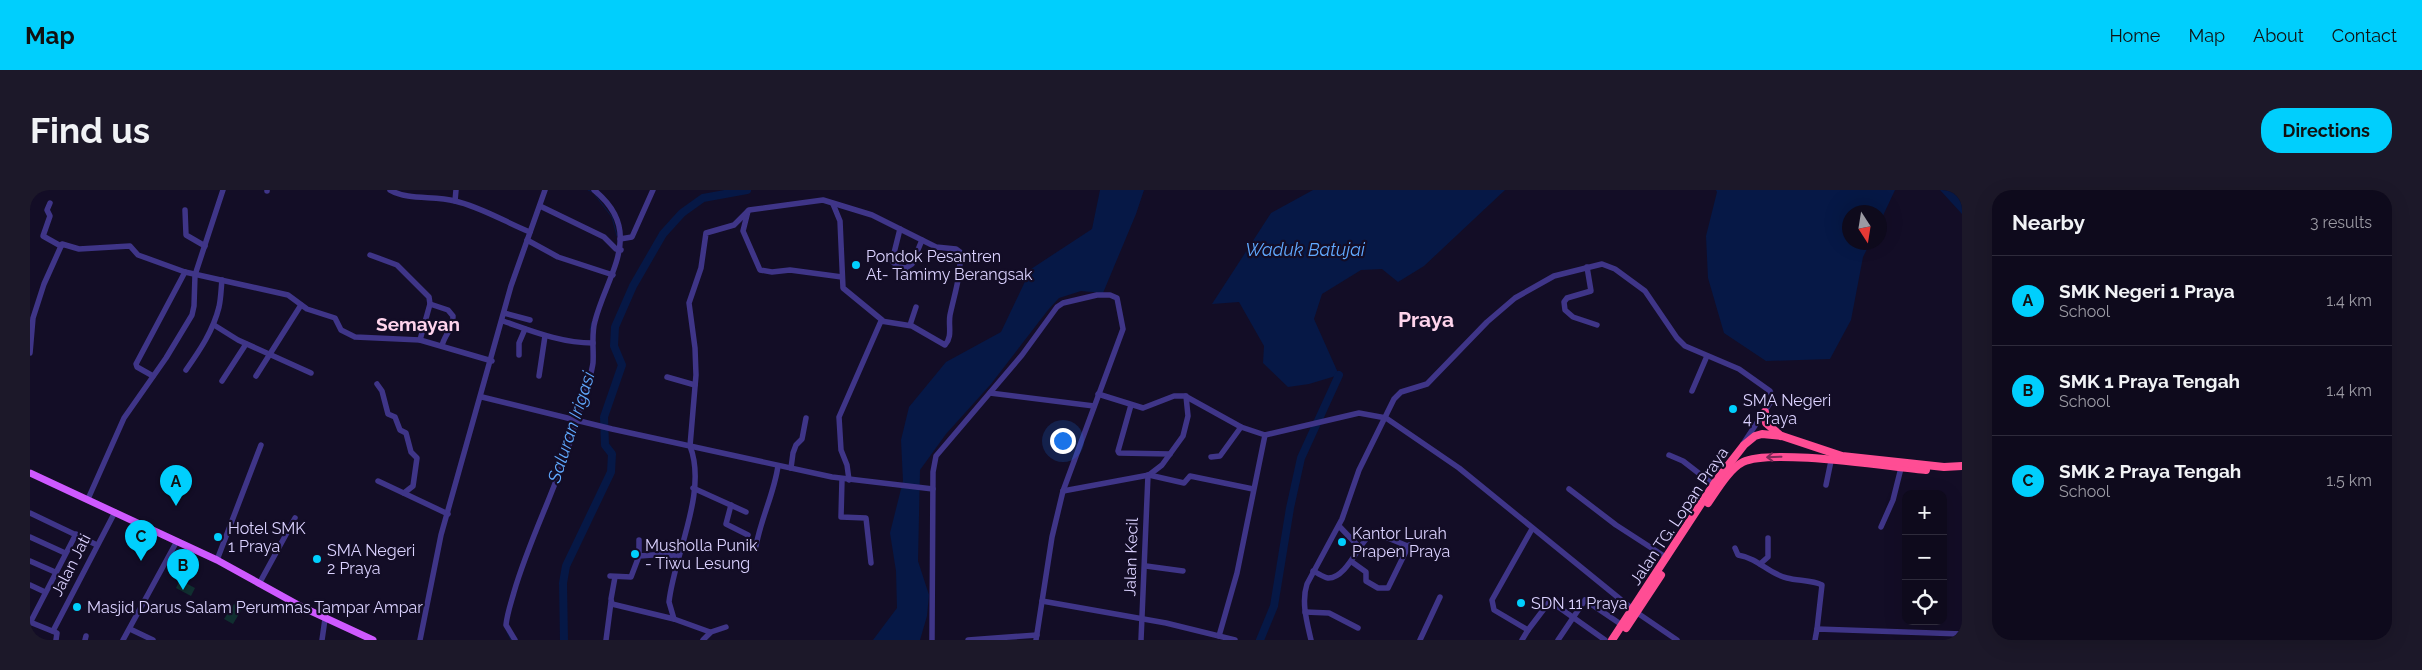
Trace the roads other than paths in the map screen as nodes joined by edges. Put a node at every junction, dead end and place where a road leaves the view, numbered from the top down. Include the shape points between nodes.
1 (223, 190) edge
2 (390, 190) edge
3 (456, 190) edge
4 (545, 190) edge
5 (594, 190) edge
6 (653, 190) edge
7 (455, 201) junction
8 (50, 203) dead end
9 (833, 204) junction
10 (540, 206) junction
11 (185, 210) dead end
12 (748, 211) junction
13 (900, 229) junction
14 (530, 232) junction
15 (620, 239) junction
16 (527, 240) junction
17 (922, 240) junction
18 (60, 245) junction
19 (206, 246) junction
20 (619, 250) junction
21 (370, 255) dead end
22 (1588, 267) junction
23 (186, 272) junction
24 (611, 274) junction
25 (195, 275) junction
26 (842, 277) junction
27 (222, 280) junction
28 (430, 304) junction
29 (301, 305) junction
30 (916, 307) dead end
31 (504, 313) junction
32 (530, 320) dead end
33 (882, 320) junction
34 (503, 321) junction
35 (214, 325) junction
36 (910, 325) junction
37 (1597, 325) dead end
38 (525, 329) junction
39 (545, 336) junction
40 (420, 340) junction
41 (591, 343) junction
42 (246, 344) junction
43 (442, 346) junction
44 (30, 353) edge
45 (269, 354) junction
46 (519, 355) dead end
47 (1707, 356) junction
48 (492, 361) junction
49 (186, 370) dead end
50 (310, 374) dead end
51 (153, 376) junction
52 (256, 376) dead end
53 (538, 376) dead end
54 (667, 377) dead end
55 (222, 381) dead end
56 (377, 384) dead end
57 (695, 385) junction
58 (1692, 391) dead end
59 (990, 394) junction
60 (1098, 394) junction
61 (1186, 396) junction
62 (482, 397) junction
63 (1131, 405) junction
64 (1094, 406) junction
65 (1764, 412) junction
66 (806, 418) dead end
67 (1386, 418) junction
68 (574, 420) junction
69 (1241, 427) junction
70 (1265, 435) junction
71 (1782, 436) junction
72 (1799, 444) junction
73 (261, 445) dead end
74 (690, 446) junction
75 (1170, 454) junction
76 (1669, 455) dead end
77 (1736, 456) junction
78 (1211, 457) dead end
79 (1798, 458) junction
80 (1831, 461) junction
81 (1742, 462) junction
82 (778, 466) junction
83 (1962, 466) edge
84 (1920, 467) junction
85 (791, 468) junction
86 (1901, 468) junction
87 (1962, 472) edge
88 (30, 473) edge
89 (1148, 475) junction
90 (845, 479) junction
91 (378, 482) dead end
92 (1714, 485) junction
93 (1826, 485) dead end
94 (693, 488) junction
95 (933, 489) junction
96 (1253, 489) junction
97 (1569, 489) dead end
98 (1063, 491) junction
99 (404, 493) junction
100 (88, 500) junction
101 (731, 505) junction
102 (115, 512) junction
103 (746, 512) dead end
104 (30, 513) edge
105 (448, 514) junction
106 (295, 518) dead end
107 (1339, 526) junction
108 (1881, 527) dead end
109 (1532, 529) junction
110 (76, 534) junction
111 (748, 535) dead end
112 (30, 537) edge
113 (1768, 538) dead end
114 (639, 540) dead end
115 (177, 541) junction
116 (97, 545) junction
117 (1409, 545) junction
118 (756, 546) dead end
119 (1360, 548) junction
120 (1735, 548) dead end
121 (1420, 551) dead end
122 (65, 554) junction
123 (639, 556) junction
124 (678, 557) junction
125 (1668, 558) junction
126 (217, 560) junction
127 (30, 561) edge
128 (1352, 562) junction
129 (871, 563) dead end
130 (1760, 564) junction
131 (1146, 566) junction
132 (1314, 571) junction
133 (55, 572) junction
134 (1183, 572) dead end
135 (259, 584) junction
136 (30, 585) edge
137 (45, 592) junction
138 (1440, 597) dead end
139 (1042, 601) junction
140 (611, 602) junction
141 (30, 606) edge
142 (37, 609) junction
143 (1634, 610) junction
144 (1305, 612) junction
145 (1574, 616) junction
146 (325, 619) junction
147 (674, 619) junction
148 (1143, 619) junction
149 (31, 621) edge
150 (1622, 625) junction
151 (726, 627) dead end
152 (1358, 628) dead end
153 (130, 629) junction
154 (1817, 629) junction
155 (1528, 630) junction
156 (53, 631) junction
157 (1882, 631) junction
158 (710, 632) junction
159 (1962, 634) edge
160 (1219, 636) junction
161 (1036, 637) edge
162 (56, 640) edge
163 (123, 640) edge
164 (153, 640) edge
165 (322, 640) edge
166 (373, 640) edge
167 (420, 640) edge
168 (515, 640) edge
169 (606, 640) edge
170 (703, 640) edge
171 (932, 640) edge
172 (968, 640) edge
173 (1141, 640) edge
174 (1235, 640) edge
175 (1311, 640) edge
176 (1420, 640) edge
177 (1522, 640) edge
178 (1558, 640) edge
179 (1605, 640) edge
180 (1612, 640) edge
181 (1618, 640) edge
182 (1676, 640) edge
183 (1815, 640) edge
184 (1881, 640) edge

1 - 19 street
2 - 7 street via 409,197
3 - 7 street
4 - 10 street
5 - 15 street via 612,210
6 - 15 street via 632,237
7 - 14 street
8 - 18 street via 47,210 50,216 43,236
9 - 12 street via 825,200 810,201
9 - 13 street via 872,215
9 - 26 street via 840,221
10 - 14 street
10 - 20 street via 604,238
11 - 19 street via 186,235
12 - 26 street via 743,231 760,270
12 - 57 street via 734,225 705,234 701,268 689,303 695,348
13 - 17 street
13 - 17 street via 892,261 898,267 906,268 912,264
14 - 16 street
15 - 20 street
16 - 24 street via 558,258
16 - 31 street
17 - 36 street via 942,248 960,250 959,284 949,319 950,337 945,345
18 - 23 street via 79,249 130,246 138,255
18 - 44 street via 33,318
19 - 25 street
20 - 24 street
21 - 28 street via 397,266 428,296
22 - 37 street via 1591,291 1567,298 1565,310 1573,317
22 - 47 street via 1605,264 1637,284 1679,341
22 - 67 street via 1554,276 1515,298 1427,384 1398,394
23 - 25 street
23 - 51 street via 136,364
24 - 41 street via 594,322
25 - 27 street
25 - 51 street via 192,315
26 - 33 street via 844,290
27 - 29 street via 274,290 291,296
27 - 35 street
28 - 40 street
28 - 43 street via 448,310 453,316 453,324 445,334
29 - 40 street via 336,318 341,330 355,337
29 - 45 street
30 - 36 street
31 - 32 street
31 - 34 street
33 - 36 street
33 - 90 street via 839,417 841,450 847,465
34 - 38 street
34 - 48 street
35 - 42 street
35 - 49 street
38 - 39 street
38 - 46 street via 519,342
39 - 41 street
39 - 53 street
40 - 43 street
41 - 68 street via 591,368
42 - 45 street
42 - 55 street
43 - 48 street
45 - 50 street
45 - 52 street
47 - 58 street
47 - 65 street via 1739,369 1770,391 1772,400
48 - 62 street
51 - 100 street via 124,418
54 - 57 street
56 - 99 street via 388,414 395,417 400,430 406,433 411,452 416,456 413,486
57 - 74 street
59 - 60 street via 1057,306 1110,295 1117,297 1123,327
59 - 64 street
59 - 95 street via 936,456
60 - 63 street
60 - 64 street
61 - 63 street via 1174,396 1145,408
61 - 69 street
61 - 75 street via 1187,422 1183,436
62 - 68 street
62 - 105 street
63 - 75 street via 1119,453
64 - 98 street
65 - 71 highway via 1768,425
65 - 77 street
66 - 85 street
67 - 70 street via 1363,412
67 - 107 street via 1359,470
67 - 109 street via 1459,468
68 - 74 street
68 - 168 street via 557,480 530,542 509,610 506,625
69 - 70 street
69 - 78 street via 1220,456
70 - 96 street
71 - 72 highway, Jalan TG. Lopan Praya
71 - 77 highway, Jalan TG. Lopan Praya via 1755,436
72 - 79 highway
72 - 84 highway, Jalan TG. Lopan Praya via 1842,456
73 - 126 street
74 - 82 street
74 - 94 street via 694,462
75 - 89 street
76 - 92 street via 1683,461
77 - 81 street
77 - 92 highway, Jalan TG. Lopan Praya
79 - 80 highway, Jalan TG. Lopan Praya
79 -> 81 highway, Jalan TG. Lopan Praya via 1771,456
80 - 86 highway, Jalan TG. Lopan Praya
80 - 93 street
81 - 143 highway, Jalan TG. Lopan Praya via 1706,506
82 - 85 street
82 - 118 street via 774,491
83 - 84 highway, Jalan TG. Lopan Praya
84 - 86 highway, Jalan TG. Lopan Praya
84 - 87 highway, Jalan TG. Lopan Praya
85 - 90 street
86 - 108 street via 1894,498
88 - 100 main road
89 - 96 street via 1183,483 1190,476
89 - 98 street
89 - 131 street, Jalan Kecil
90 - 95 street
90 - 129 street via 841,518 866,518
91 - 99 street
92 - 125 highway, Jalan TG. Lopan Praya
94 - 101 street
94 - 124 street
95 - 171 street
96 - 160 street via 1237,573
97 - 125 street via 1616,525
98 - 139 street
99 - 105 street
100 - 102 main road
101 - 103 street
101 - 111 street via 726,524
102 - 115 main road
102 - 116 street, Jalan Jati
104 - 110 street
105 - 167 street
106 - 135 street
107 - 119 street
107 - 132 street
109 - 143 street
109 - 155 street via 1492,600 1494,610
110 - 116 street
110 - 122 street
112 - 122 street
113 - 130 street via 1768,556
114 - 123 street
115 - 126 main road
115 - 153 street
116 - 156 street, Jalan Jati
117 - 119 street via 1373,532
117 - 121 street
117 - 128 street via 1388,588 1378,588 1366,581 1366,572
119 - 128 street
120 - 130 street via 1738,554 1753,558
122 - 133 street
123 - 124 street via 667,554
123 - 140 street via 631,577 612,577
124 - 147 street via 670,599
125 - 143 highway, Jalan TG. Lopan Praya
126 - 135 main road
127 - 133 street
128 - 132 street via 1330,578
130 - 154 street via 1782,576 1822,585
131 - 134 street
131 - 148 street, Jalan Kecil
132 - 144 street via 1305,590
133 - 137 street
135 - 146 main road
136 - 137 street
137 - 142 street
138 - 176 street
139 - 148 street
139 - 161 street
140 - 147 street
140 - 169 street
141 - 142 street
142 - 149 street
143 - 150 highway, Jalan TG. Lopan Praya
143 - 181 highway, Jalan TG. Lopan Praya
143 - 182 street
144 - 152 street via 1329,613
144 - 175 street
145 - 150 street via 1586,600
145 - 155 street via 1550,601
145 - 178 street
145 - 179 street
146 - 165 street
146 - 166 main road
147 - 158 street
148 - 160 street
148 - 173 street, Jalan Kecil
149 - 156 street
150 - 180 highway, Jalan TG. Lopan Praya
151 - 158 street
153 - 163 street
153 - 164 street
154 - 157 street
154 - 183 street
155 - 177 street
156 - 162 street via 58,634
157 - 159 street
157 - 184 street
158 - 170 street
160 - 174 street
161 - 172 street

